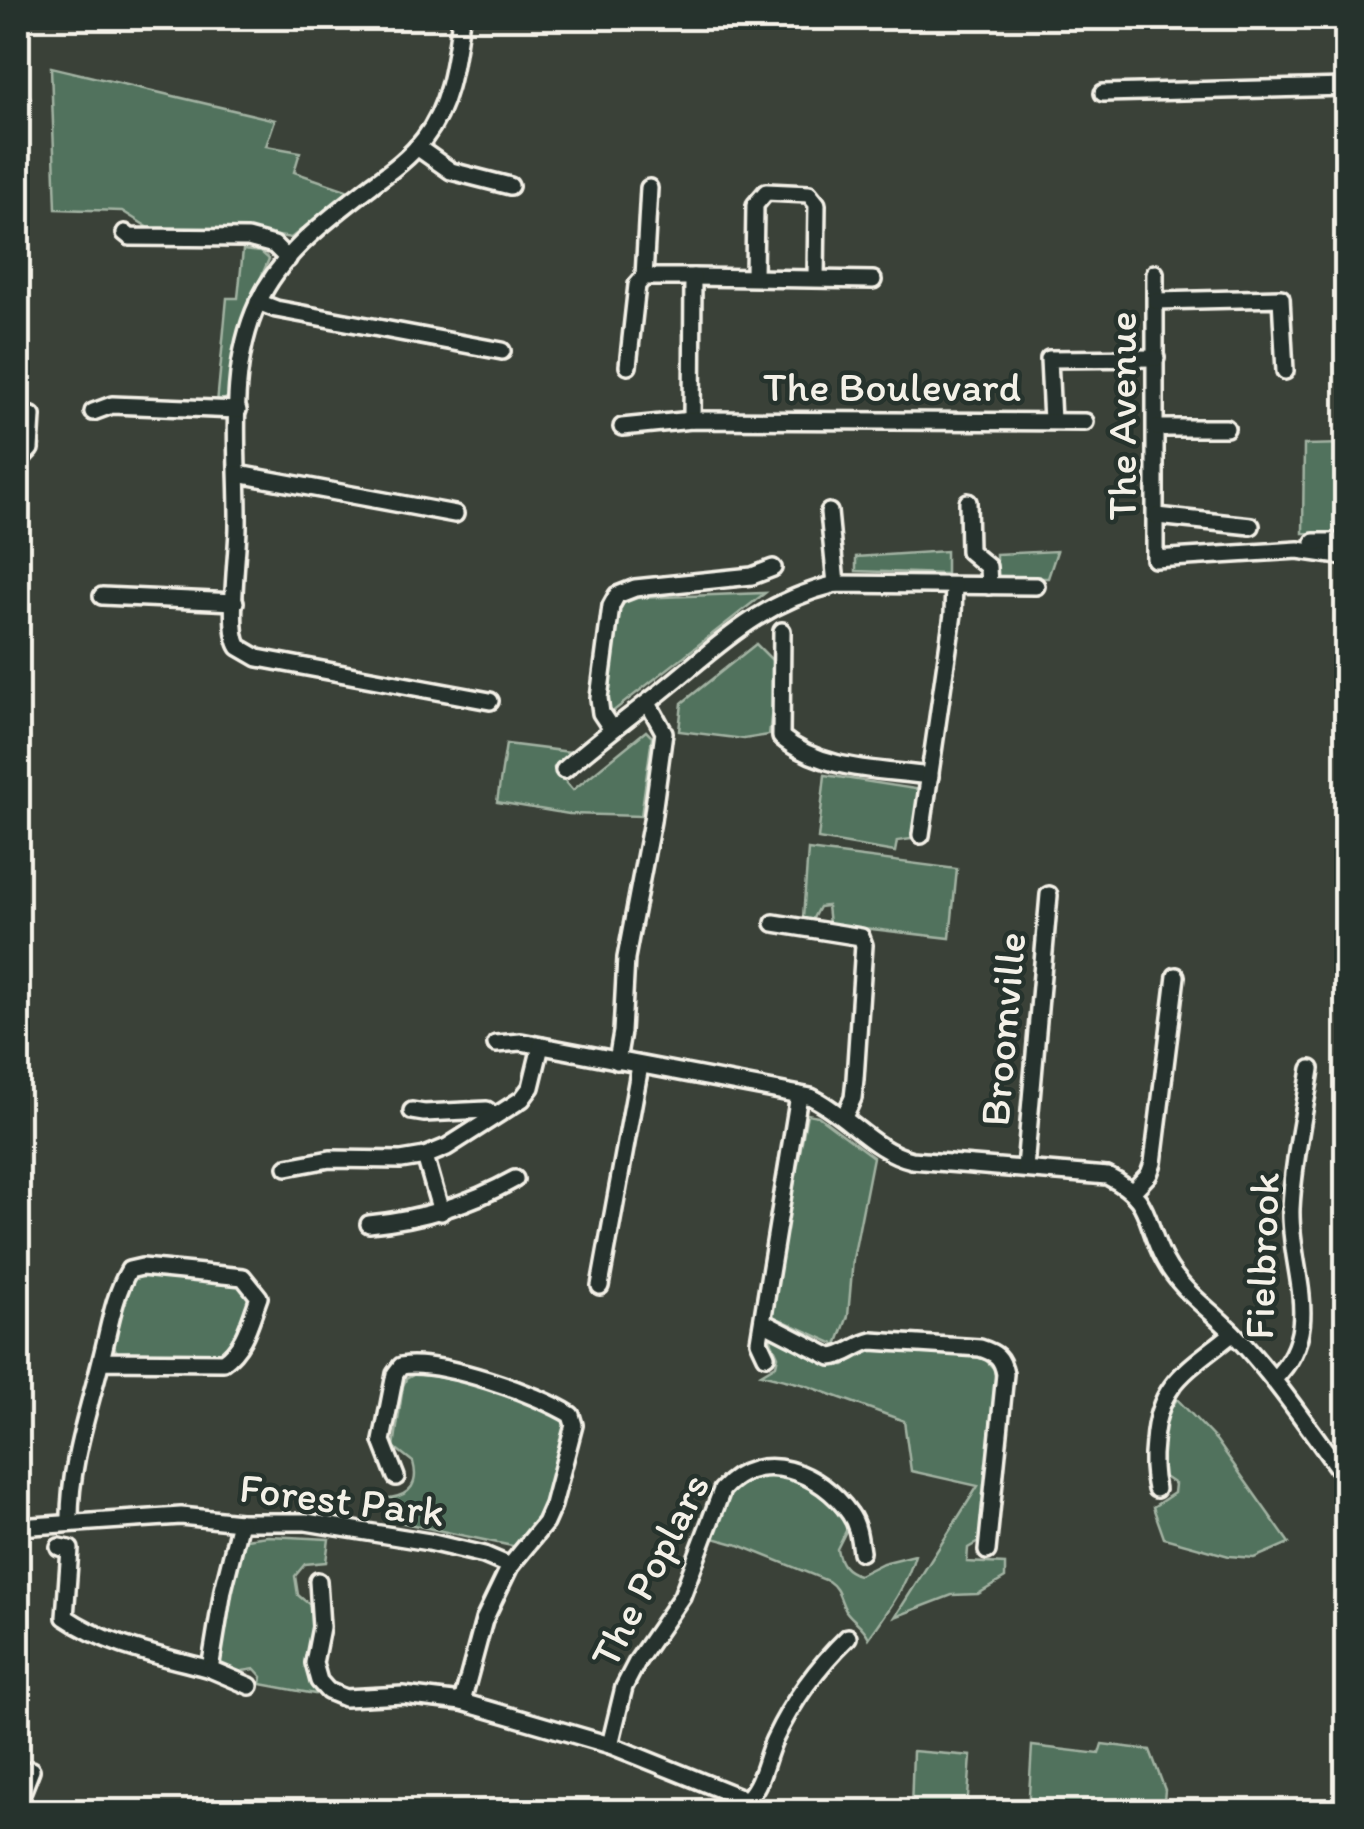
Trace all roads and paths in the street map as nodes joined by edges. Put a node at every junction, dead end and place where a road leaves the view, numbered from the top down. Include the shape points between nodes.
1 (461, 18) edge
2 (1346, 87) edge
3 (1103, 92) dead end
4 (417, 148) junction
5 (510, 186) dead end
6 (648, 188) dead end
7 (125, 232) dead end
8 (288, 260) junction
9 (1156, 273) dead end
10 (644, 276) junction
11 (693, 277) junction
12 (754, 277) junction
13 (816, 278) junction
14 (873, 280) dead end
15 (1156, 301) junction
16 (258, 302) junction
17 (502, 350) dead end
18 (1156, 358) junction
19 (628, 366) dead end
20 (1285, 371) dead end
21 (238, 410) junction
22 (93, 412) dead end
23 (32, 416) dead end
24 (692, 420) junction
25 (1052, 421) junction
26 (1085, 422) dead end
27 (622, 427) dead end
28 (1157, 428) junction
29 (1226, 428) dead end
30 (18, 462) edge
31 (238, 474) junction
32 (968, 502) dead end
33 (829, 512) dead end
34 (455, 514) dead end
35 (1158, 516) junction
36 (1251, 526) dead end
37 (1314, 542) dead end
38 (1346, 549) edge
39 (774, 568) dead end
40 (836, 584) junction
41 (954, 586) junction
42 (989, 586) junction
43 (1036, 586) dead end
44 (102, 596) dead end
45 (235, 602) junction
46 (782, 632) dead end
47 (490, 701) dead end
48 (648, 703) junction
49 (611, 728) junction
50 (564, 770) dead end
51 (930, 776) junction
52 (921, 835) dead end
53 (1049, 895) dead end
54 (774, 923) dead end
55 (1176, 976) dead end
56 (496, 1044) dead end
57 (540, 1046) junction
58 (617, 1061) junction
59 (640, 1066) junction
60 (1311, 1069) dead end
61 (799, 1095) junction
62 (412, 1111) dead end
63 (494, 1116) junction
64 (844, 1117) junction
65 (425, 1156) junction
66 (287, 1167) dead end
67 (1025, 1168) junction
68 (514, 1179) dead end
69 (1133, 1191) junction
70 (441, 1212) junction
71 (369, 1224) dead end
72 (600, 1286) dead end
73 (763, 1322) junction
74 (1233, 1333) junction
75 (766, 1356) dead end
76 (101, 1361) junction
77 (1274, 1379) junction
78 (1346, 1475) edge
79 (396, 1477) dead end
80 (1156, 1488) dead end
81 (70, 1522) junction
82 (240, 1522) junction
83 (18, 1527) edge
84 (58, 1547) dead end
85 (988, 1551) dead end
86 (861, 1552) dead end
87 (510, 1566) junction
88 (318, 1581) dead end
89 (848, 1637) dead end
90 (210, 1669) junction
91 (250, 1686) dead end
92 (462, 1702) junction
93 (610, 1746) junction
94 (31, 1770) dead end
95 (18, 1805) edge
96 (30, 1812) edge

1 - 4 street via 450,86
2 - 3 street
4 - 5 street via 451,172
4 - 8 street
6 - 10 street
7 - 8 street via 248,238 274,245
8 - 16 street
9 - 15 street, The Avenue
10 - 11 street
10 - 19 street
11 - 12 street
11 - 24 street
12 - 13 street
12 - 13 street via 755,204 766,192 785,190 809,194 816,204
13 - 14 street
15 - 18 street, The Avenue
15 - 20 street via 1281,298
16 - 17 street
16 - 21 street via 245,344
18 - 25 street, The Boulevard via 1049,358
18 - 28 street, The Avenue
21 - 22 street via 112,405
21 - 31 street
23 - 30 street via 30,449
24 - 25 street, The Boulevard
24 - 27 street, The Boulevard
25 - 26 street
28 - 29 street
28 - 35 street, The Avenue
31 - 34 street
31 - 45 street
32 - 42 street via 969,551 988,567
33 - 40 street
35 - 36 street
35 - 38 street, The Avenue via 1155,558
37 - 38 street
39 - 49 street via 618,595 611,606 600,698
40 - 41 street
40 - 48 street via 748,620
41 - 42 street
41 - 51 street
42 - 43 street
44 - 45 street
45 - 47 street via 235,641 249,655
46 - 51 street via 781,737 827,762
48 - 49 street
48 - 58 street via 664,732 626,958
49 - 50 street
51 - 52 street
53 - 67 street, Broomville
54 - 64 street via 861,937 864,945 854,1098
55 - 69 street via 1153,1163
56 - 57 street, Broomville
57 - 58 street, Broomville
57 - 63 street via 531,1088
58 - 59 street, Broomville
59 - 61 street, Broomville
59 - 72 street
60 - 77 street, Fielbrook via 1292,1208 1303,1295 1298,1348
61 - 64 street, Broomville
61 - 73 street
62 - 63 street via 487,1110
63 - 65 street
64 - 67 street, Broomville via 900,1158
65 - 66 street
65 - 70 street
67 - 69 street, Broomville via 1106,1176
68 - 70 street
69 - 74 street, Fielbrook via 1177,1281
70 - 71 street
73 - 75 street
73 - 85 street via 831,1357 872,1342 980,1348 1002,1360
74 - 77 street, Fielbrook
74 - 80 street via 1164,1394 1154,1436
76 - 76 street via 224,1362 243,1340 259,1297 242,1277 129,1270
76 - 81 street via 80,1442
77 - 78 street, Fielbrook
79 - 87 street via 382,1442 401,1366 483,1379 571,1415 554,1505
81 - 82 street, Forest Park via 181,1516
81 - 83 street, Forest Park
82 - 87 street, Forest Park via 357,1528
82 - 90 street
84 - 90 street via 70,1549 65,1617 101,1636
86 - 93 street, The Poplars via 850,1514 816,1480 767,1465 732,1478 682,1596 624,1687
87 - 92 street via 484,1620
88 - 92 street via 321,1627 314,1662 328,1691 345,1698
89 - 93 street via 791,1712 748,1798
90 - 91 street
92 - 93 street
94 - 95 street
95 - 96 street

